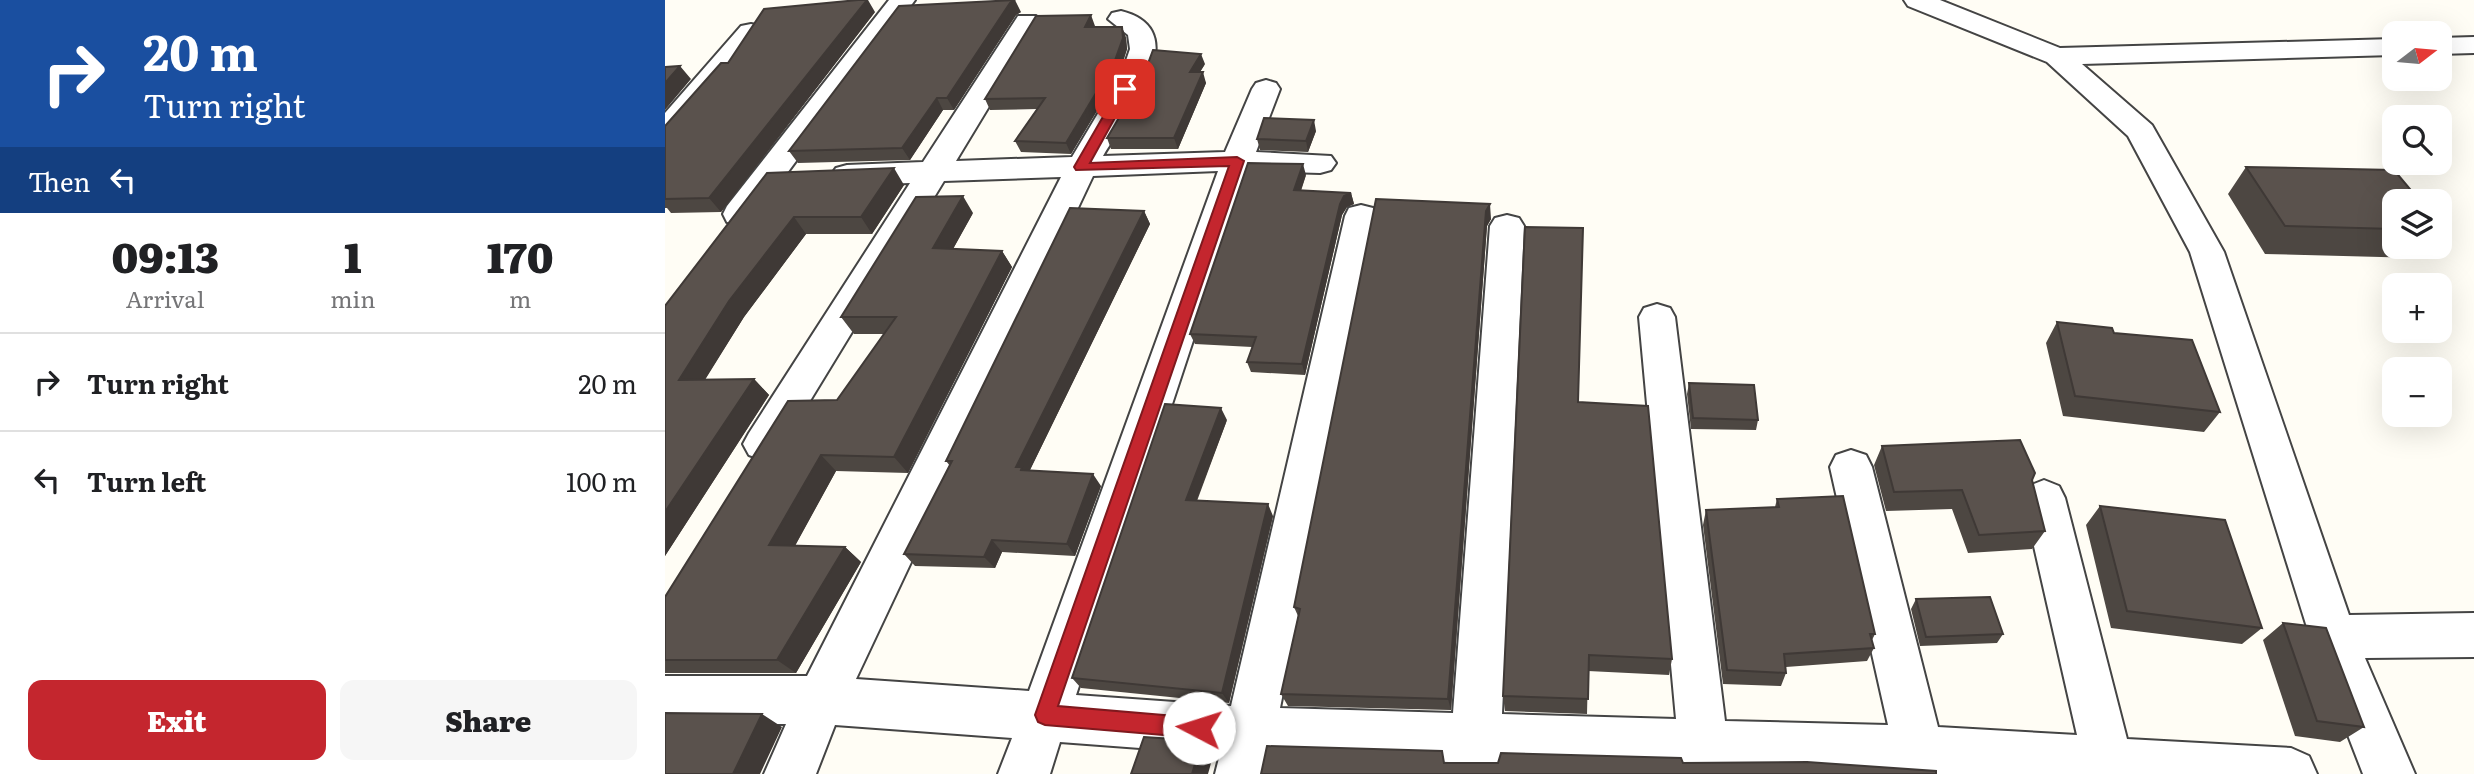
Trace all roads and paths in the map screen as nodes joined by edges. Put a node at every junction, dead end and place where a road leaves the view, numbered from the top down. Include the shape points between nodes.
1 (902, 0) edge
2 (1917, 0) edge
3 (1121, 19) dead end
4 (1027, 22) dead end
5 (751, 32) edge
6 (2474, 45) edge
7 (2452, 46) edge
8 (2382, 47) edge
9 (2057, 56) junction
10 (1266, 89) dead end
11 (665, 131) edge
12 (1237, 161) junction
13 (1320, 163) dead end
14 (1081, 167) junction
15 (933, 173) junction
16 (767, 177) junction
17 (1361, 216) dead end
18 (1507, 226) dead end
19 (720, 240) edge
20 (1657, 317) dead end
21 (1851, 467) dead end
22 (745, 473) edge
23 (2044, 498) dead end
24 (2474, 635) edge
25 (2333, 637) junction
26 (665, 700) edge
27 (821, 700) junction
28 (1045, 715) junction
29 (1245, 753) edge
30 (1475, 755) edge
31 (1705, 759) edge
32 (2108, 761) junction
33 (1922, 762) edge
34 (790, 774) edge
35 (1024, 774) edge
36 (2291, 774) edge
37 (2389, 774) edge

1 - 16 street
2 - 9 street
3 - 14 street via 1137,26 1144,36 1144,51
4 - 15 street
5 - 11 street
6 - 7 street
8 - 9 street
9 - 25 street via 2141,131 2207,252
10 - 12 street
12 - 13 street
12 - 14 street
12 - 28 street
14 - 15 street
14 - 27 street
15 - 16 street
15 - 22 street
16 - 19 street
17 - 29 street
18 - 30 street
20 - 31 street
21 - 33 street
23 - 32 street
24 - 25 street
25 - 37 street
26 - 27 street
27 - 28 street
27 - 34 street
28 - 29 street
28 - 35 street
29 - 30 street
30 - 31 street
31 - 33 street
32 - 33 street
32 - 36 street

